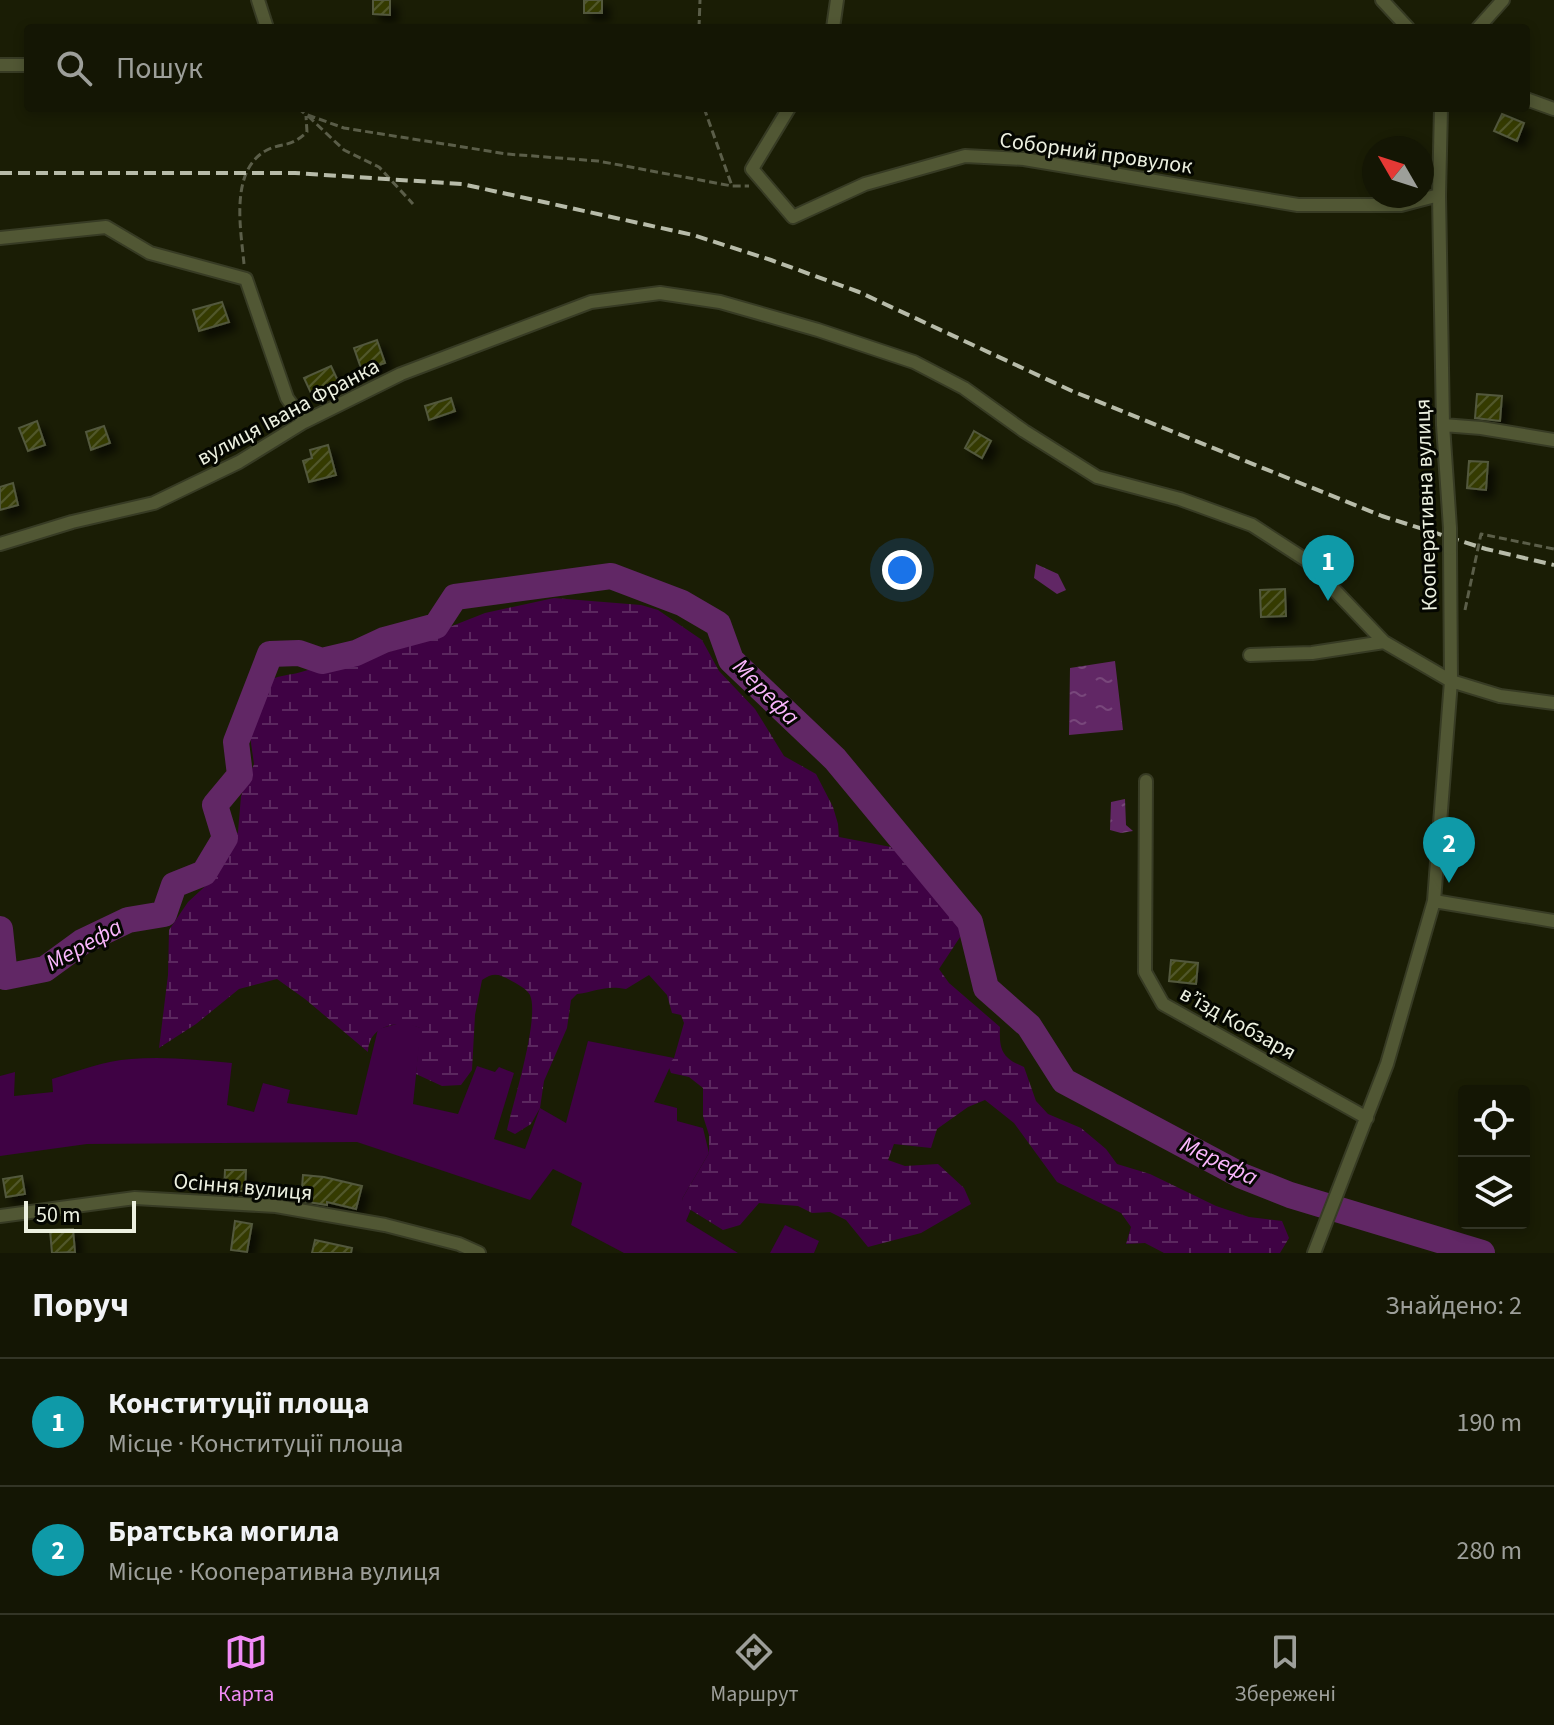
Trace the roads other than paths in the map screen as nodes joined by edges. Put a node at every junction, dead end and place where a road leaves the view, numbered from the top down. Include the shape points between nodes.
1 (258, 0) edge
2 (837, 0) edge
3 (1382, 0) edge
4 (1503, 0) edge
5 (266, 24) edge
6 (834, 24) edge
7 (1404, 24) edge
8 (1482, 24) edge
9 (0, 65) edge
10 (24, 65) edge
11 (1530, 100) edge
12 (1554, 109) edge
13 (787, 112) edge
14 (1441, 112) edge
15 (1439, 195) junction
16 (0, 238) edge
17 (304, 422) junction
18 (1443, 425) junction
19 (1554, 440) edge
20 (0, 544) edge
21 (1384, 642) junction
22 (1250, 655) dead end
23 (1451, 681) junction
24 (1554, 703) edge
25 (1146, 781) dead end
26 (1434, 901) junction
27 (1554, 921) edge
28 (1367, 1118) junction
29 (0, 1216) edge
30 (479, 1253) edge
31 (1314, 1253) edge

1 - 5 street
2 - 6 street
3 - 7 street
4 - 8 street
9 - 10 street
11 - 12 street
13 - 15 street, Соборний провулок via 752,169 793,217 865,184 965,156 1024,159 1298,205 1401,205
14 - 15 street, Кооперативна вулиця
15 - 18 street, Кооперативна вулиця
16 - 17 street via 106,227 150,253 246,279 287,398
17 - 20 street, вулиця Івана Франка via 239,462 154,503
17 - 21 street, вулиця Івана Франка via 401,374 591,302 660,293 720,302 914,362 964,388 1097,477 1252,525 1306,560
18 - 19 street
18 - 23 street, Кооперативна вулиця, bridge
21 - 22 street
21 - 23 street, вулиця Івана Франка
23 - 24 street, вулиця Івана Франка via 1500,696
23 - 26 street, Кооперативна вулиця
25 - 28 street, в’їзд Кобзаря via 1145,972 1163,1004
26 - 27 street
26 - 28 street, Кооперативна вулиця
28 - 31 street, Кооперативна вулиця
29 - 30 street, Осіння вулиця via 135,1198 276,1206 385,1225

